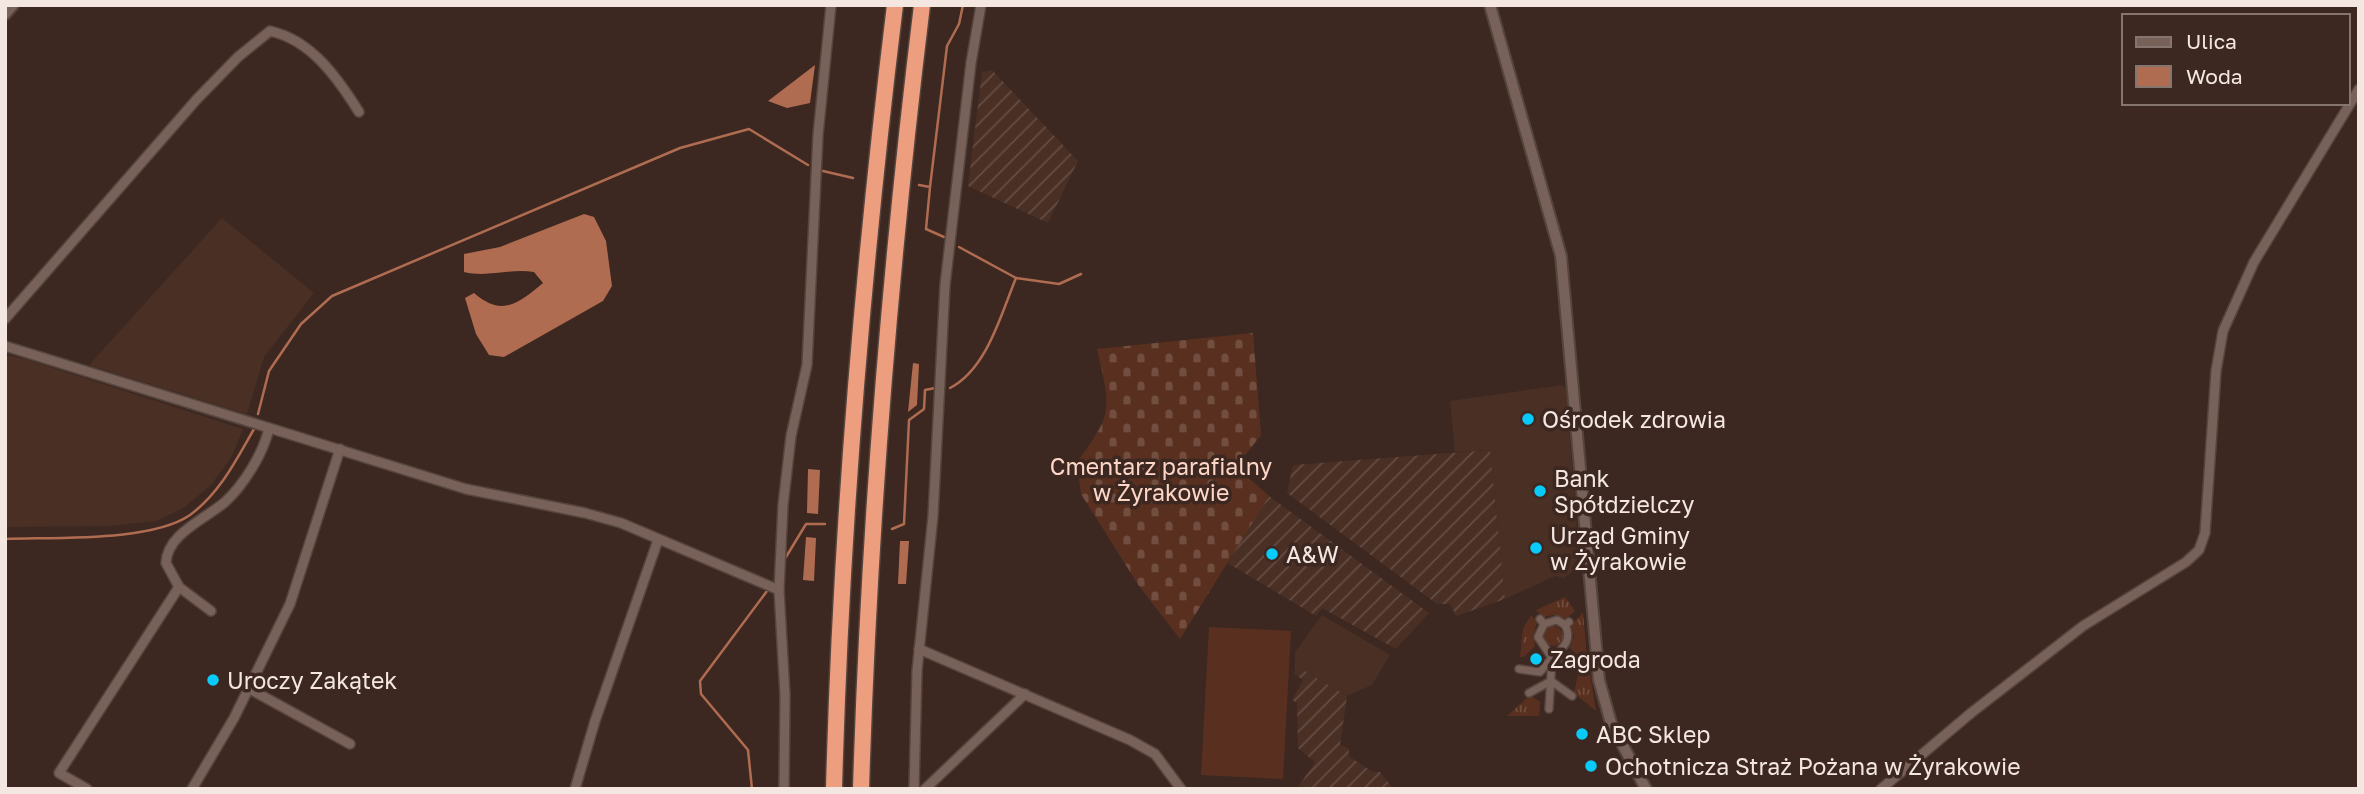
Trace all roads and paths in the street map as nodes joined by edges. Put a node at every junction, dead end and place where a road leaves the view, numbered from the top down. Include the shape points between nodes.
1 (13, 5) edge
2 (831, 5) edge
3 (895, 5) edge
4 (922, 5) edge
5 (981, 5) edge
6 (1490, 5) edge
7 (5, 14) edge
8 (2349, 105) edge
9 (359, 111) dead end
10 (5, 319) edge
11 (5, 346) edge
12 (269, 428) junction
13 (340, 449) junction
14 (658, 540) junction
15 (179, 587) junction
16 (779, 590) junction
17 (211, 611) dead end
18 (919, 649) junction
19 (1552, 658) junction
20 (1580, 662) dead end
21 (1519, 669) dead end
22 (1550, 681) junction
23 (248, 688) junction
24 (1529, 693) dead end
25 (1025, 694) junction
26 (1572, 696) dead end
27 (1549, 709) dead end
28 (350, 744) dead end
29 (87, 789) edge
30 (192, 789) edge
31 (575, 789) edge
32 (784, 789) edge
33 (834, 789) edge
34 (862, 789) edge
35 (914, 789) edge
36 (925, 789) edge
37 (1181, 789) edge
38 (1646, 789) edge
39 (1881, 789) edge

1 - 7 street
2 - 16 street via 818,135 807,365 791,436
3 - 33 highway via 855,380
4 - 34 highway via 886,342
5 - 18 street via 945,285 933,516
6 - 38 street via 1561,256 1599,680 1611,723
8 - 39 street via 2254,262 2223,331 2216,371 2206,533 2199,550 2083,626
9 - 10 street via 312,52 290,36 270,31 197,99
11 - 12 street
12 - 13 street
12 - 15 street via 266,442 233,494 170,546 166,563
13 - 14 street via 466,489 585,513
13 - 23 street via 290,604
14 - 16 street
14 - 31 street
15 - 17 street
15 - 29 street via 59,773
16 - 32 street
18 - 25 street
18 - 35 street
19 - 19 street via 1569,634 1567,624 1557,620 1542,621 1538,637
19 - 20 street
19 - 21 street via 1540,672
19 - 22 street
22 - 24 street
22 - 26 street
22 - 27 street
23 - 28 street
23 - 30 street
25 - 36 street
25 - 37 street via 1155,754

